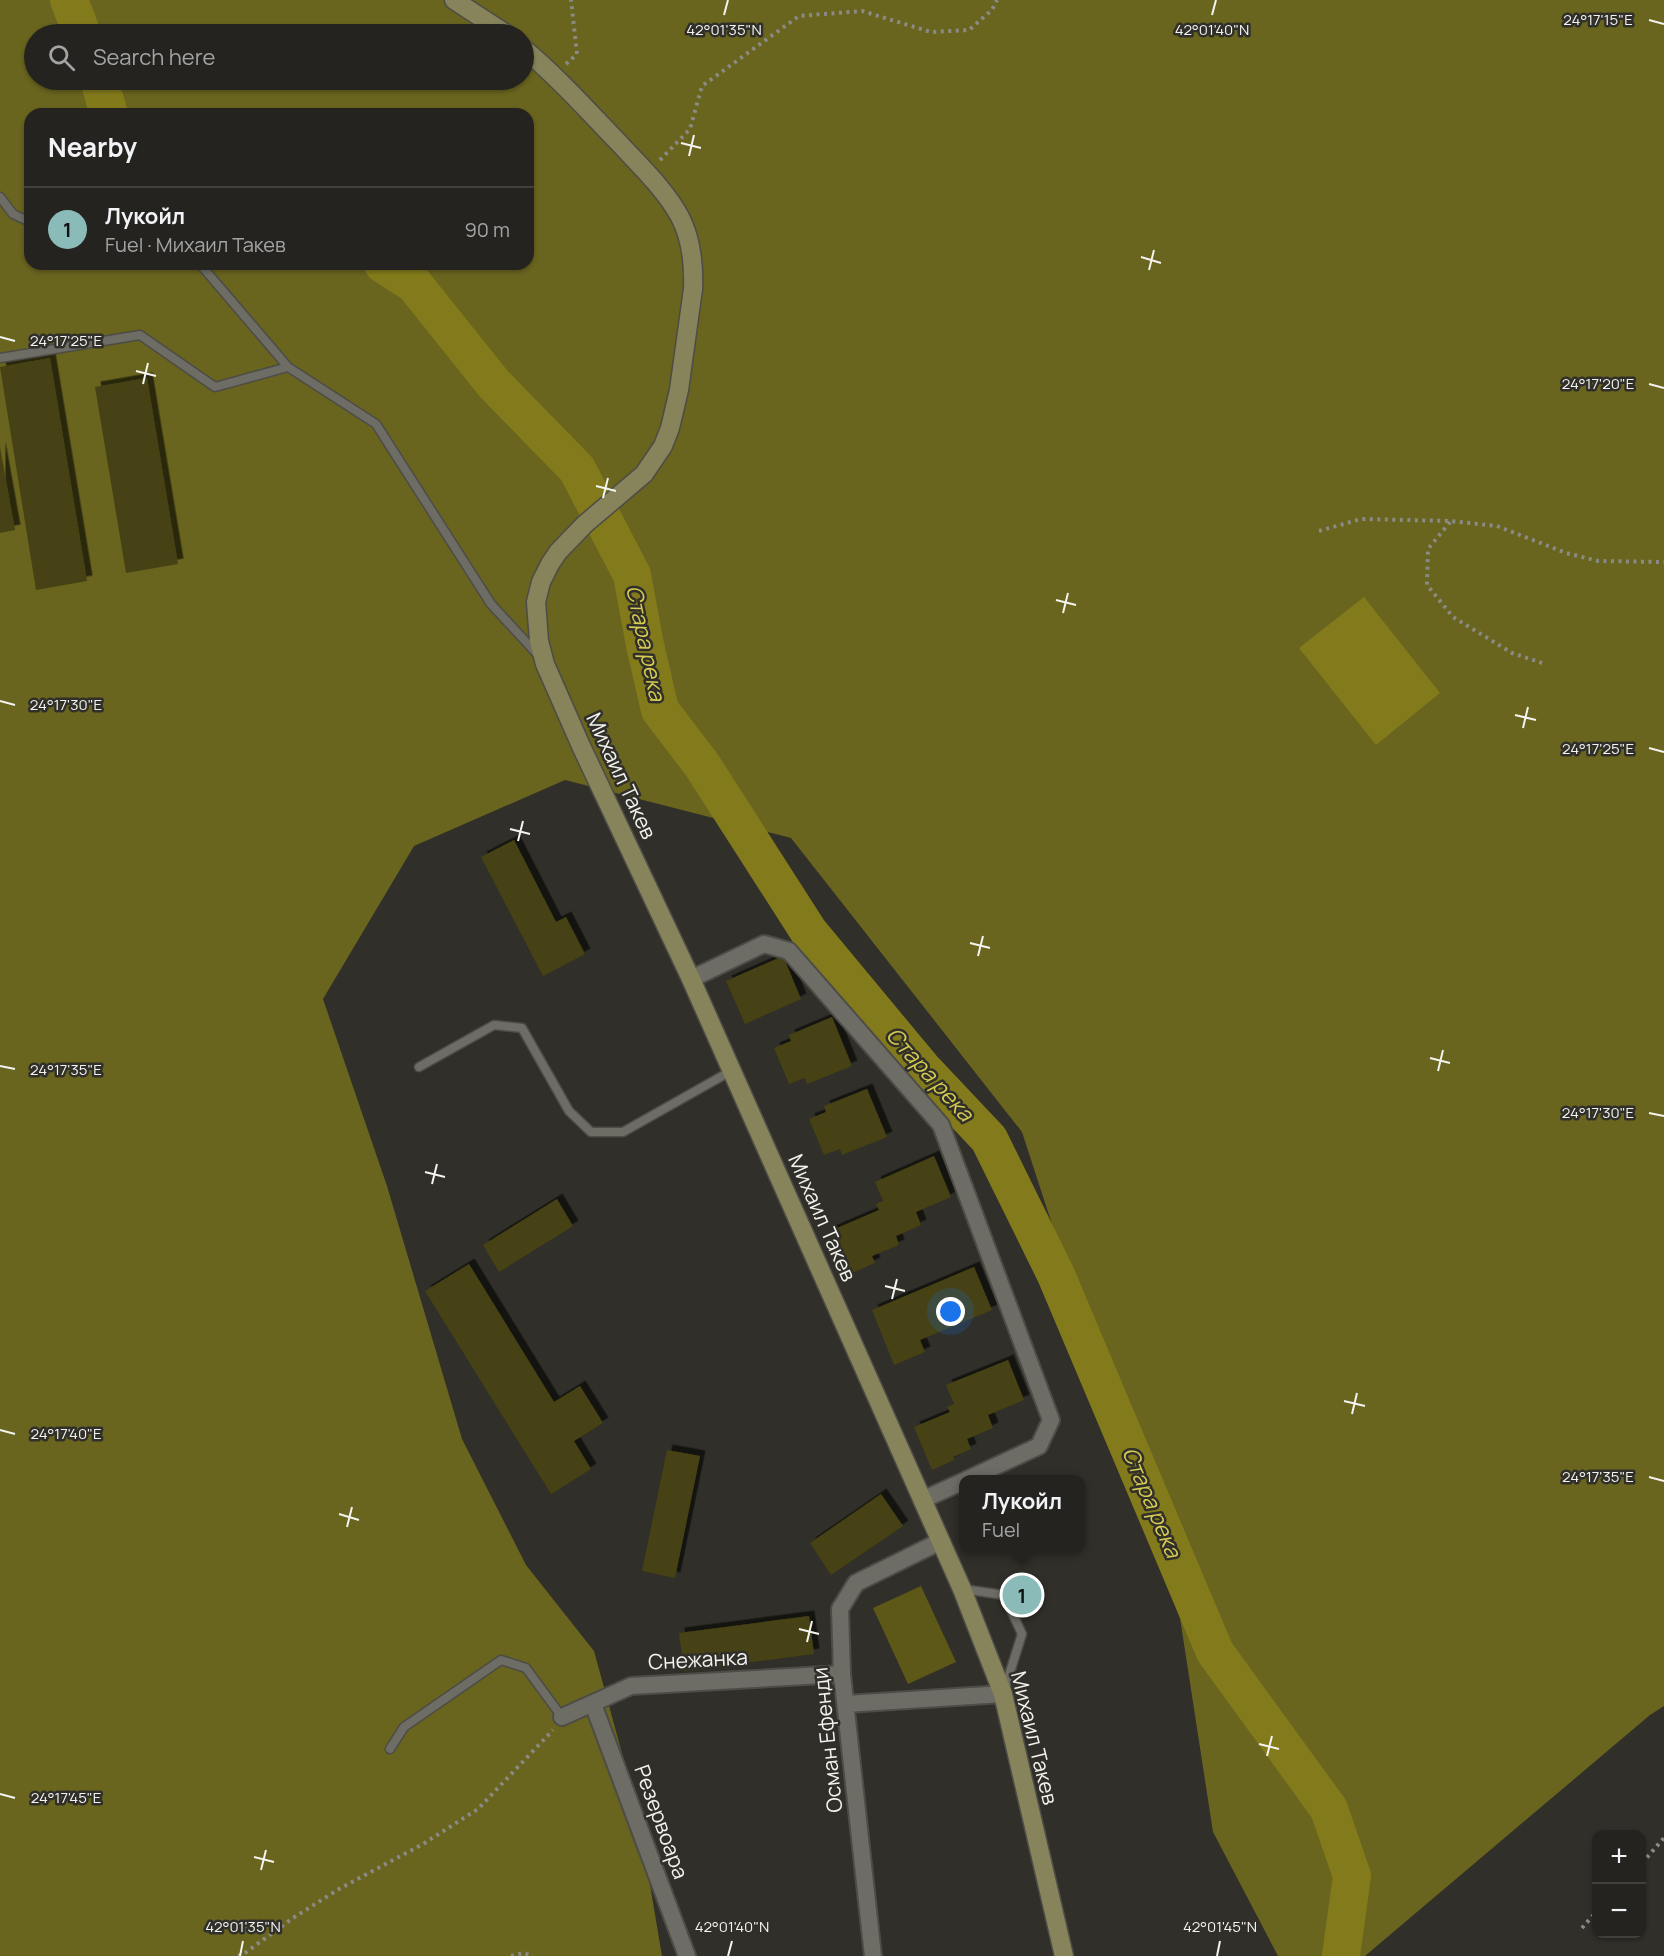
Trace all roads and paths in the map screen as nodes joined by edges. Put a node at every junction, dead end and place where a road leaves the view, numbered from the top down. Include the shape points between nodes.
1 (454, 0) edge
2 (571, 0) edge
3 (997, 0) edge
4 (491, 24) edge
5 (534, 58) edge
6 (554, 76) junction
7 (647, 174) junction
8 (0, 197) edge
9 (24, 219) edge
10 (205, 270) edge
11 (0, 358) edge
12 (288, 367) junction
13 (1451, 521) junction
14 (1319, 531) dead end
15 (1664, 562) edge
16 (545, 663) junction
17 (1542, 663) dead end
18 (691, 979) junction
19 (419, 1067) dead end
20 (732, 1070) junction
21 (976, 1475) edge
22 (959, 1483) edge
23 (922, 1500) junction
24 (941, 1540) junction
25 (962, 1589) junction
26 (842, 1674) junction
27 (1003, 1694) junction
28 (592, 1704) junction
29 (846, 1704) junction
30 (566, 1716) junction
31 (390, 1749) dead end
32 (1664, 1838) edge
33 (1646, 1858) edge
34 (1592, 1917) edge
35 (1582, 1928) dead end
36 (238, 1956) edge
37 (511, 1956) edge
38 (532, 1956) edge
39 (687, 1956) edge
40 (873, 1956) edge
41 (1064, 1956) edge

1 - 4 main road
2 - 6 path via 577,54
3 - 7 path via 992,10 969,30 931,32 862,10 799,16 702,86 690,129
5 - 6 main road, Михаил Такев
6 - 7 main road, Михаил Такев
7 - 16 main road, Михаил Такев via 672,204 687,234 693,260 693,289 679,390 663,446 644,474 558,552 541,582 536,622
8 - 9 lane via 13,214
10 - 12 lane
11 - 12 lane via 141,334 215,387
12 - 16 lane via 376,424 492,604
13 - 14 path via 1361,519
13 - 15 path via 1497,526 1598,561
13 - 17 path via 1428,549 1427,585 1453,617 1512,653
16 - 18 main road, Михаил Такев
18 - 20 main road, Михаил Такев
18 - 21 street via 764,944 789,951 941,1125 1051,1420 1039,1446
19 - 20 lane via 494,1025 522,1028 569,1111 591,1132 623,1132
20 - 23 main road, Михаил Такев
22 - 23 street
23 - 24 main road, Михаил Такев
24 - 25 main road, Михаил Такев
24 - 26 street, Осман Ефенди via 856,1583 840,1609
25 - 27 main road, Михаил Такев
25 - 27 lane via 1004,1595 1022,1634
26 - 28 street, Снежанка via 631,1686
26 - 29 street, Осман Ефенди
27 - 29 street
27 - 41 main road, Михаил Такев
28 - 30 street, Снежанка
28 - 39 street, Резервоара
29 - 40 street, Осман Ефенди
30 - 31 lane via 526,1668 501,1660 404,1728
30 - 36 path via 478,1809 423,1844 339,1888
32 - 33 path
34 - 35 path
37 - 38 path

